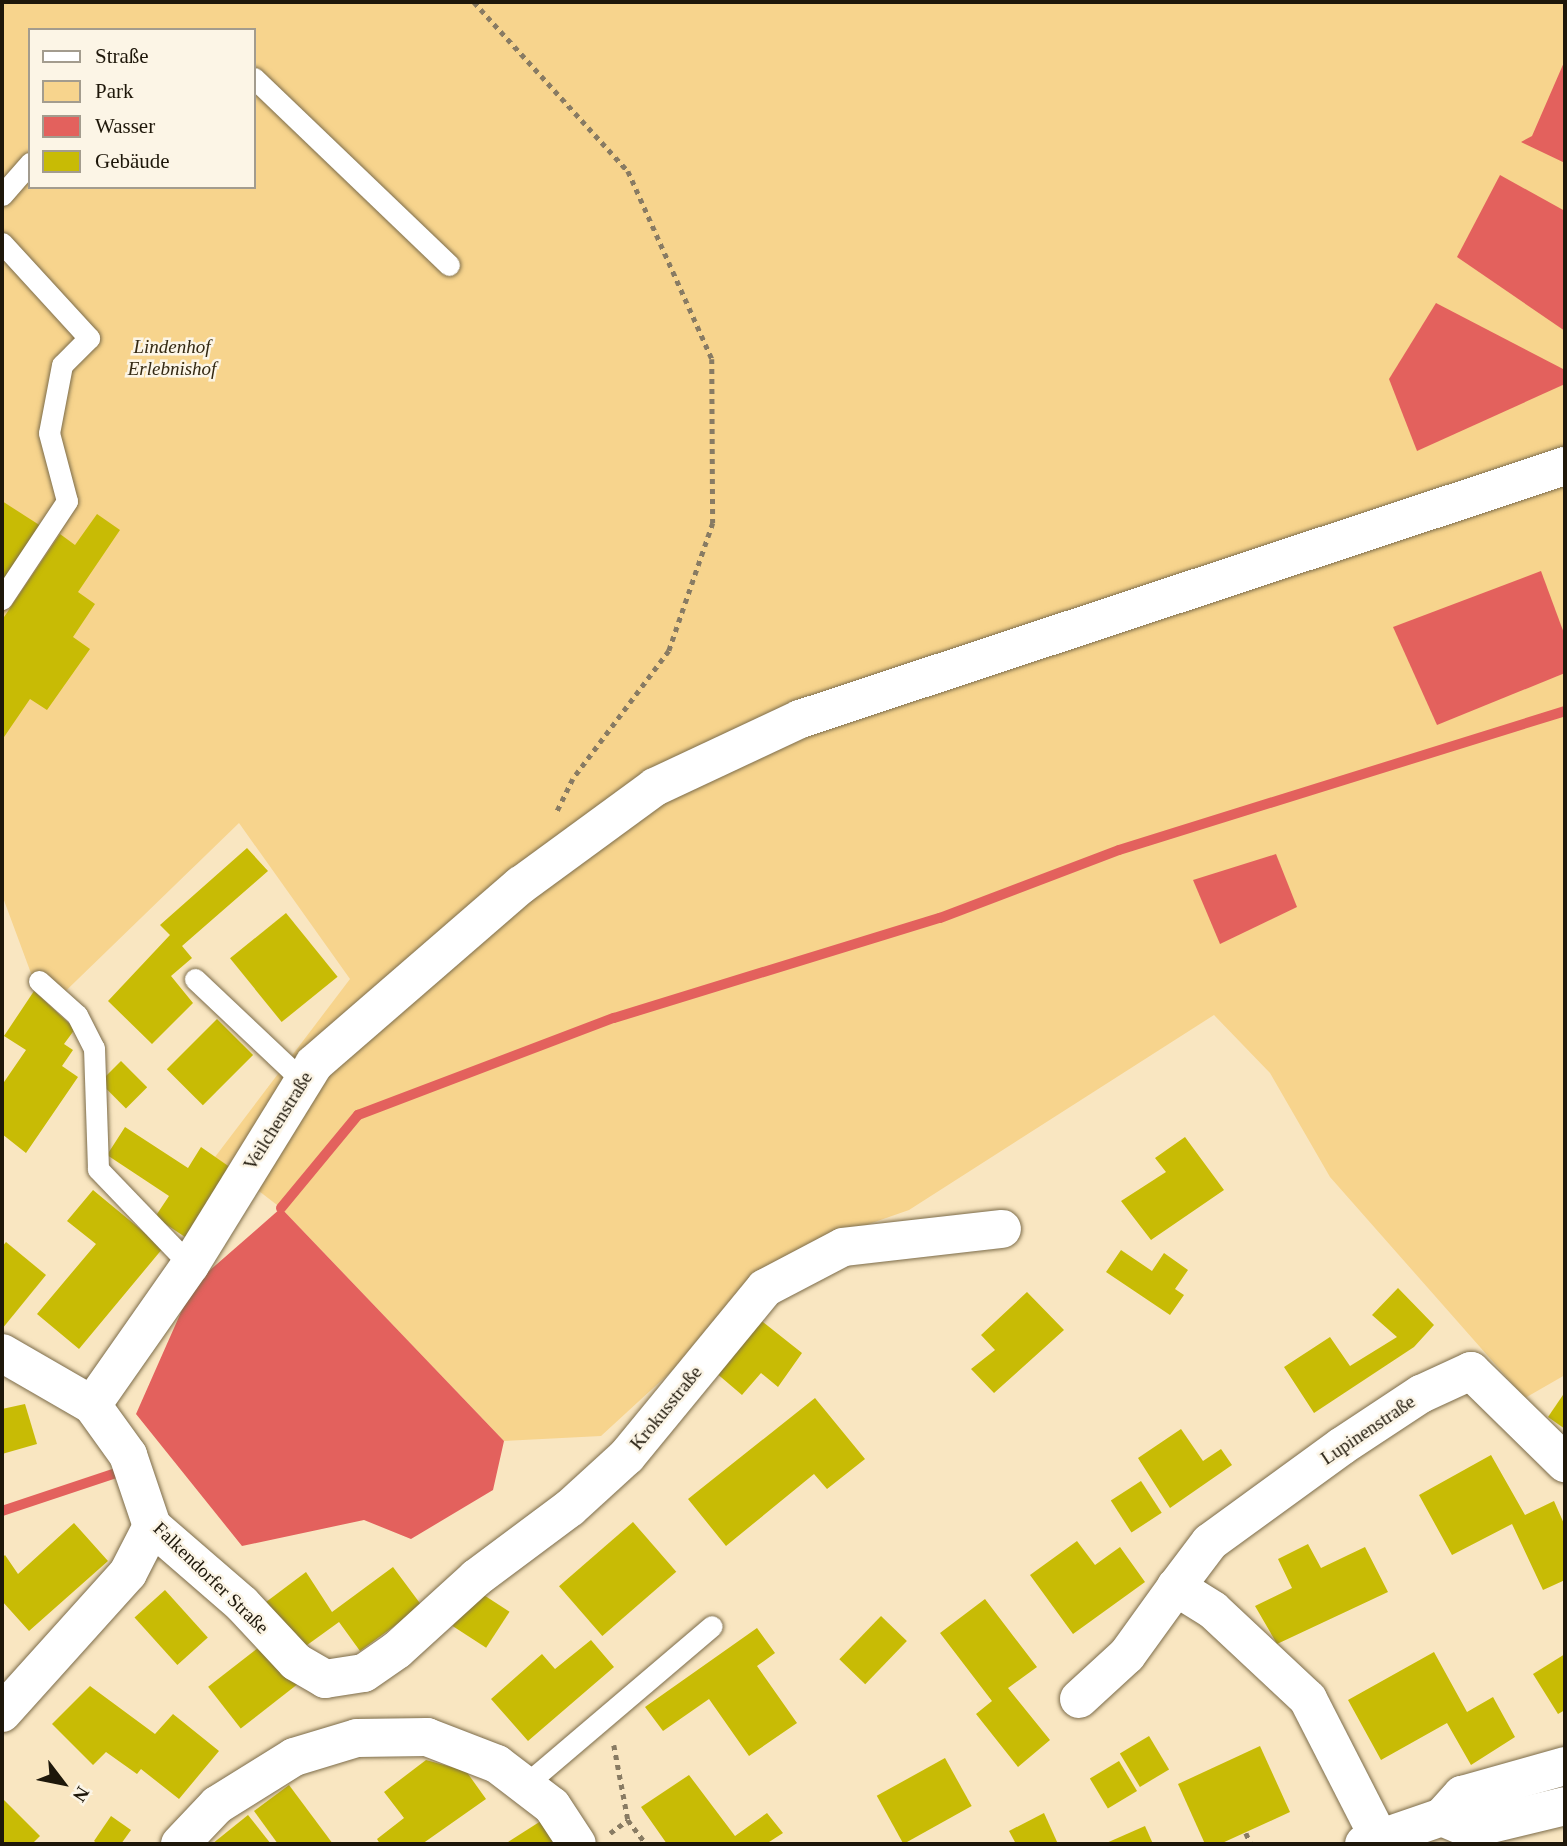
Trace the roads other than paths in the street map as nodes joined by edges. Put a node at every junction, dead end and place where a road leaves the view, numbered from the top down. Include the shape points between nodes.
1 (256, 80) edge
2 (28, 165) edge
3 (2, 195) edge
4 (2, 243) edge
5 (449, 265) dead end
6 (1565, 466) edge
7 (2, 599) edge
8 (195, 979) dead end
9 (39, 981) dead end
10 (303, 1081) junction
11 (1002, 1229) dead end
12 (190, 1265) junction
13 (2, 1353) edge
14 (92, 1405) junction
15 (1565, 1463) edge
16 (152, 1526) junction
17 (1176, 1587) junction
18 (712, 1626) dead end
19 (364, 1673) joint
20 (1079, 1699) dead end
21 (2, 1713) edge
22 (1565, 1766) edge
23 (525, 1785) junction
24 (1565, 1806) edge
25 (1442, 1817) junction
26 (591, 1840) edge
27 (1372, 1841) edge
28 (180, 1844) edge

1 - 5 lane
2 - 3 lane
4 - 7 lane via 89,338 62,365 49,433 67,501
6 - 10 street, Veilchenstraße via 800,719 655,787 521,885 314,1064
8 - 10 lane
9 - 12 lane via 77,1015 94,1048 98,1169
10 - 12 street, Veilchenstraße
11 - 19 street, Krokusstraße via 843,1247 765,1288 627,1456 570,1508 476,1578 397,1650
12 - 14 street, Veilchenstraße
13 - 14 street, Falkendorfer Straße
14 - 16 street, Falkendorfer Straße via 128,1455
15 - 17 street, Lupinenstraße via 1471,1371 1421,1394 1210,1542
16 - 19 street, Falkendorfer Straße via 242,1604 296,1662 324,1679
16 - 21 street via 120,1583
17 - 20 street, Lupinenstraße via 1127,1655
17 - 27 street via 1213,1610 1308,1699
18 - 23 lane
22 - 25 street via 1462,1795
23 - 26 street
23 - 28 street via 497,1764 426,1737 356,1738 294,1757 217,1805
24 - 25 street via 1470,1829
25 - 27 street

